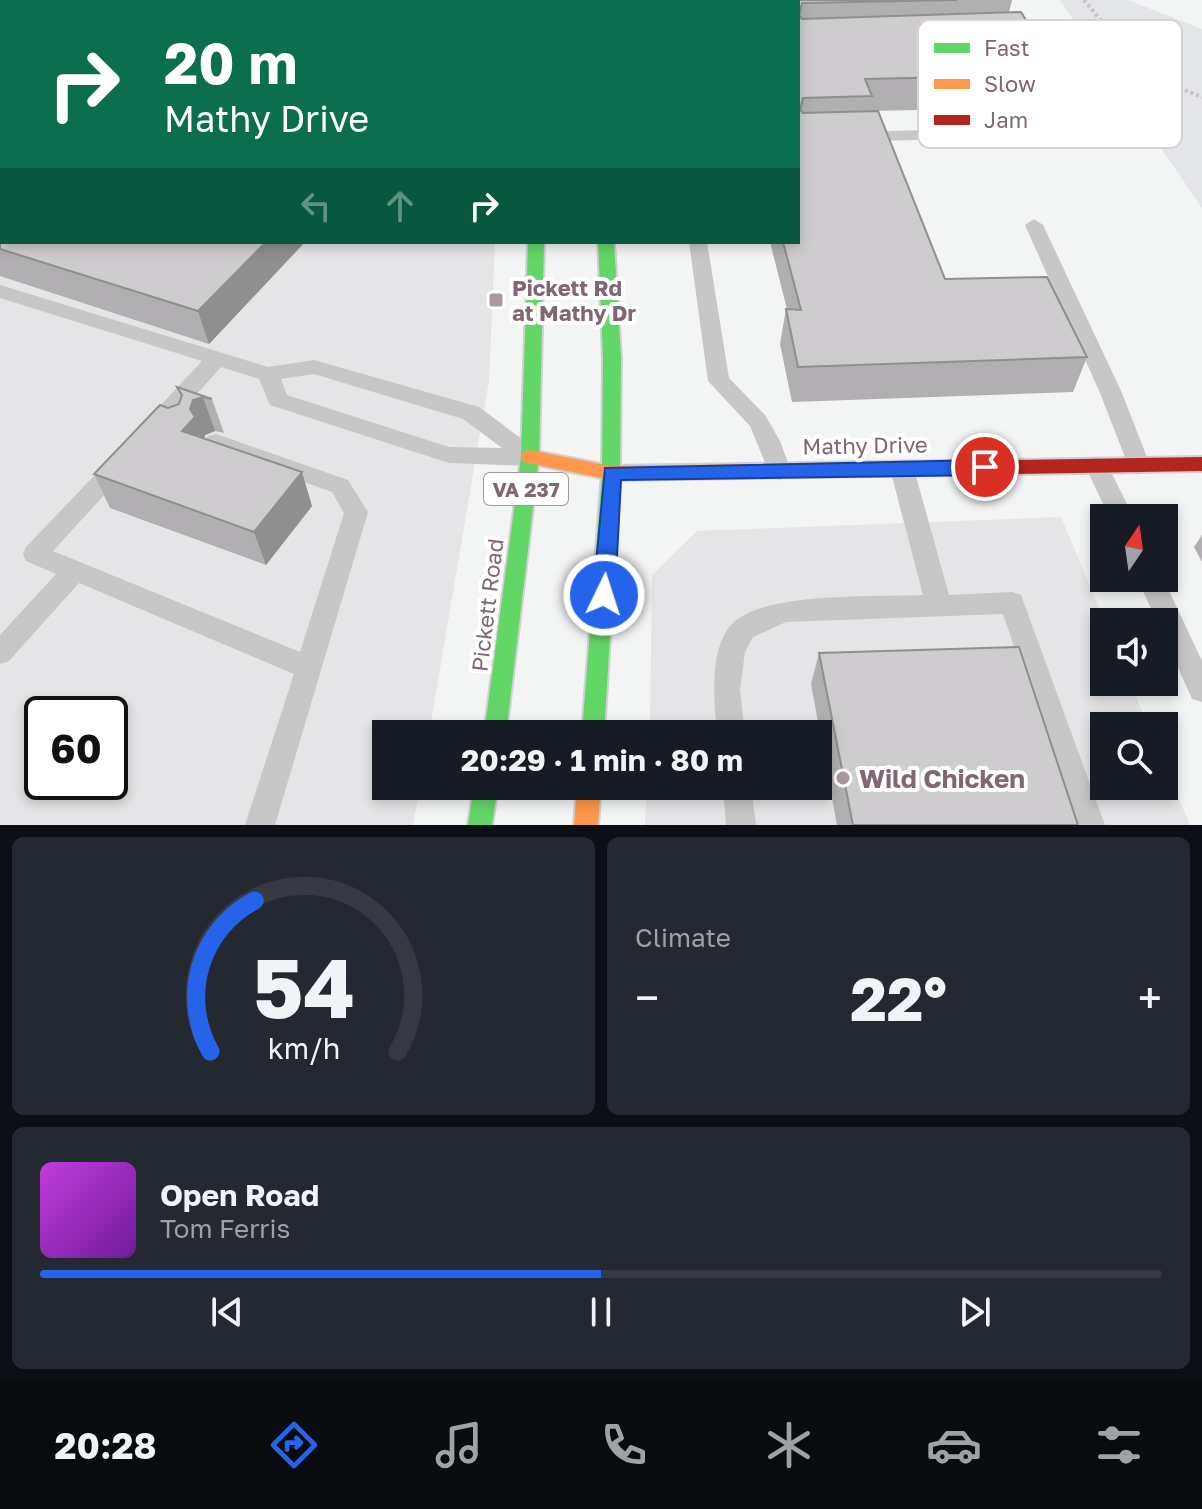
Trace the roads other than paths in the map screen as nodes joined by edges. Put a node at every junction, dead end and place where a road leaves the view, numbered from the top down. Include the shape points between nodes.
1 (918, 135) edge
2 (800, 138) edge
3 (1034, 225) dead end
4 (536, 244) edge
5 (606, 244) edge
6 (698, 244) edge
7 (0, 291) edge
8 (216, 359) junction
9 (268, 374) junction
10 (210, 448) edge
11 (530, 457) junction
12 (1202, 464) edge
13 (1139, 465) junction
14 (1097, 466) junction
15 (902, 469) junction
16 (779, 471) junction
17 (611, 473) junction
18 (1115, 504) edge
19 (75, 570) junction
20 (1156, 592) edge
21 (939, 606) junction
22 (0, 653) edge
23 (309, 668) junction
24 (1202, 690) edge
25 (497, 720) edge
26 (594, 720) edge
27 (729, 720) edge
28 (484, 800) edge
29 (588, 800) edge
30 (738, 800) edge
31 (260, 825) edge
32 (480, 825) edge
33 (586, 825) edge
34 (741, 825) edge
35 (1090, 825) edge

1 - 2 lane
3 - 13 lane
4 - 11 main road, Pickett Road / VA 237
5 - 17 main road
6 - 16 lane via 719,381 755,413 769,435
7 - 8 lane
8 - 9 lane
8 - 19 lane via 164,432 35,554
9 - 11 lane via 314,367 471,413
9 - 11 lane via 278,400 449,455
10 - 23 lane via 340,486 356,512
11 - 17 main road, Mathy Drive
11 - 25 main road, Pickett Road / VA 237
12 - 13 main road, Mathy Drive
13 - 14 main road, Mathy Drive
14 - 15 main road, Mathy Drive
14 - 18 lane
15 - 16 main road, Mathy Drive
15 - 21 lane
16 - 17 main road, Mathy Drive
17 - 26 main road
19 - 22 lane
19 - 23 lane
20 - 24 lane
21 - 27 lane via 784,611 744,629 732,651 726,689
21 - 35 lane via 1012,603
23 - 31 lane
28 - 32 main road
29 - 33 main road
30 - 34 lane

